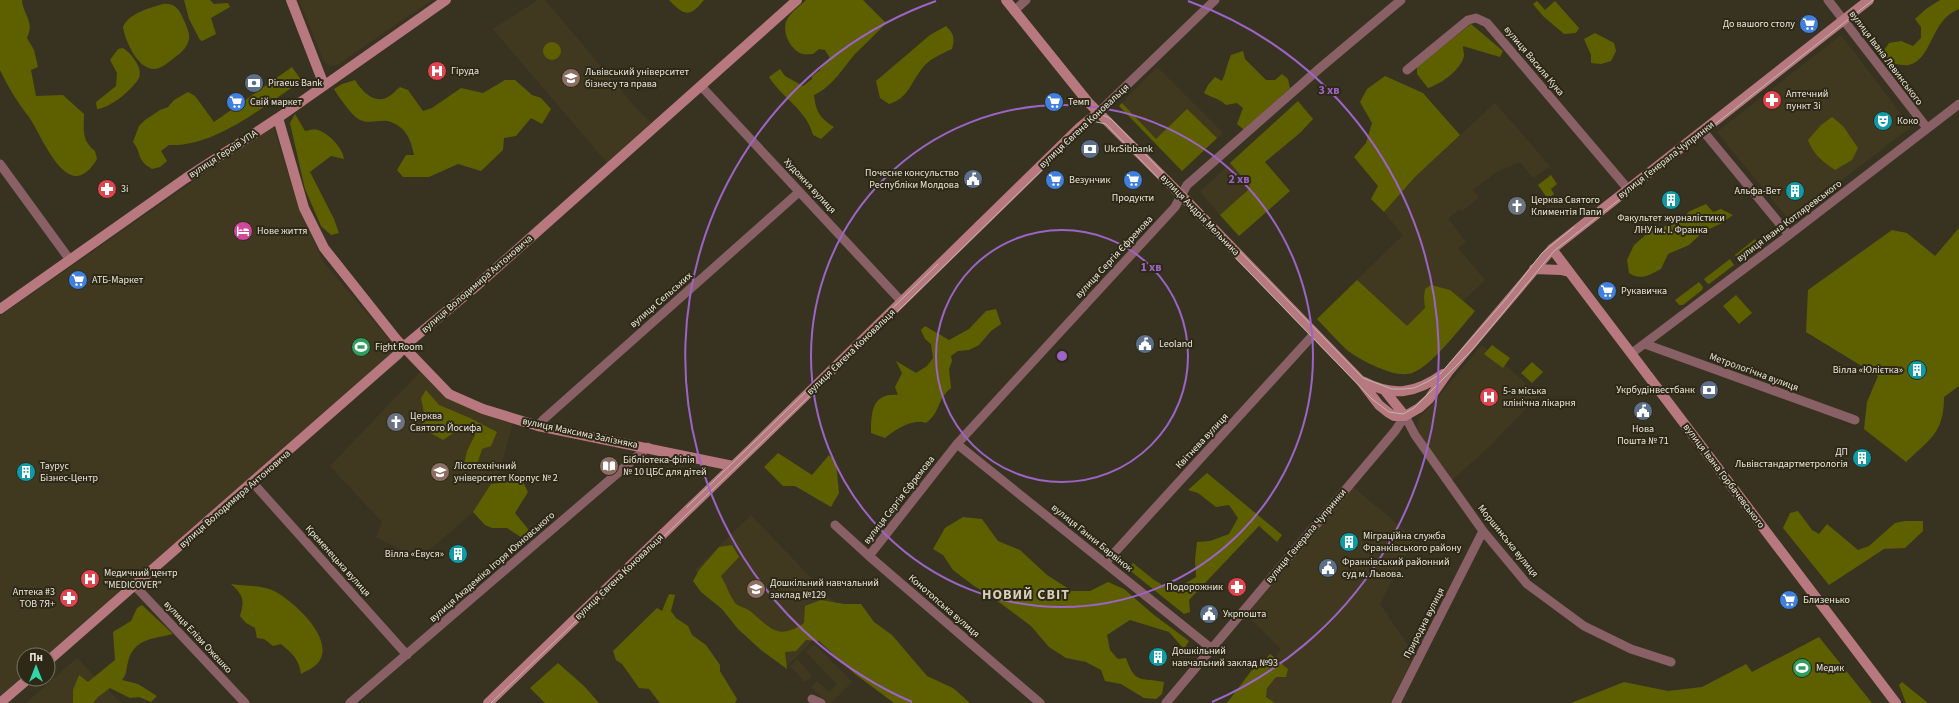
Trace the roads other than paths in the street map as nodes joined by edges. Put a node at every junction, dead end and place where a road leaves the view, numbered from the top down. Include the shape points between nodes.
1 (291, 0) edge
2 (446, 0) edge
3 (797, 0) edge
4 (1006, 0) edge
5 (1026, 0) edge
6 (1214, 0) edge
7 (1401, 0) edge
8 (1828, 0) edge
9 (1869, 0) edge
10 (1014, 10) junction
11 (1844, 20) junction
12 (1407, 70) dead end
13 (324, 85) junction
14 (701, 86) junction
15 (1959, 104) edge
16 (1098, 113) junction
17 (278, 118) junction
18 (1927, 128) junction
19 (1703, 131) junction
20 (0, 164) edge
21 (1628, 190) junction
22 (800, 192) junction
23 (1181, 195) junction
24 (1789, 235) junction
25 (1552, 249) junction
26 (70, 260) junction
27 (1534, 269) junction
28 (1569, 272) junction
29 (902, 302) junction
30 (0, 309) edge
31 (1314, 334) junction
32 (1645, 344) junction
33 (404, 348) junction
34 (1632, 353) junction
35 (1448, 372) junction
36 (1360, 380) junction
37 (1385, 391) junction
38 (1405, 416) junction
39 (1855, 420) dead end
40 (538, 426) junction
41 (957, 444) junction
42 (648, 447) junction
43 (733, 466) junction
44 (253, 483) junction
45 (835, 525) dead end
46 (1484, 531) junction
47 (868, 556) junction
48 (1105, 562) junction
49 (135, 586) junction
50 (1212, 649) junction
51 (56, 654) edge
52 (407, 655) junction
53 (1671, 662) dead end
54 (19, 687) edge
55 (0, 703) edge
56 (245, 703) edge
57 (350, 703) edge
58 (488, 703) edge
59 (1040, 703) edge
60 (1166, 703) edge
61 (1396, 703) edge
62 (1896, 703) edge

1 - 13 street
2 - 13 street, вулиця Героїв УПА
3 - 14 street, вулиця Володимира Антоновича
4 - 10 street, вулиця Андрія Мельника
5 - 10 street
6 - 16 street, вулиця Євгена Коновальця
7 - 23 street, вулиця Сергія Єфремова via 1187,185
8 - 11 street, вулиця Івана Левинського
9 - 11 street, вулиця Генерала Чупринки
10 - 16 street, вулиця Андрія Мельника
11 - 18 street, вулиця Івана Левинського
11 - 19 street, вулиця Генерала Чупринки
12 - 21 street, вулиця Василя Кука via 1468,20 1476,18 1487,23
13 - 17 street, вулиця Героїв УПА
14 - 22 street, Художня вулиця
14 - 33 street, вулиця Володимира Антоновича
15 - 18 street, вулиця Івана Котляревського
16 - 23 street, вулиця Андрія Мельника
16 - 29 street, вулиця Євгена Коновальця via 1079,128
17 - 26 street, вулиця Героїв УПА via 186,178
17 - 33 street, вулиця Максима Залізняка via 304,208 324,248
18 - 24 street, вулиця Івана Котляревського
19 - 21 street, вулиця Генерала Чупринки
19 - 24 street
20 - 26 street
21 - 25 street, вулиця Генерала Чупринки
22 - 29 street, Художня вулиця
22 - 40 street, вулиця Сельських
23 - 31 street, вулиця Андрія Мельника
23 - 41 street, вулиця Сергія Єфремова via 1175,207
24 - 32 street, вулиця Івана Котляревського
25 - 27 street, вулиця Генерала Чупринки
25 - 28 street, вулиця Івана Горбачевського
26 - 30 street, вулиця Героїв УПА
27 - 28 street
27 - 35 street, вулиця Генерала Чупринки
28 - 34 street, вулиця Івана Горбачевського
29 - 43 street, вулиця Євгена Коновальця
31 - 36 street, вулиця Андрія Мельника
31 - 48 street, Квітнева вулиця
32 - 34 street, вулиця Івана Котляревського
32 - 39 street, Метрологічна вулиця
33 - 40 street, вулиця Максима Залізняка via 449,394 483,409
33 - 44 street, вулиця Володимира Антоновича
34 - 62 street, вулиця Івана Горбачевського
35 - 37 street, вулиця Генерала Чупринки via 1422,387 1407,391
35 - 38 street, вулиця Генерала Чупринки via 1429,399
36 - 37 street, вулиця Генерала Чупринки
36 - 38 street, вулиця Андрія Мельника via 1384,410 1394,416
37 - 38 street
38 - 46 street, Моршинська вулиця via 1412,432
38 - 50 street, вулиця Генерала Чупринки
40 - 42 street, вулиця Максима Залізняка
41 - 47 street, вулиця Сергія Єфремова
41 - 48 street, вулиця Ганни Барвінок
42 - 43 street, вулиця Максима Залізняка
42 - 52 street, вулиця Академіка Ігоря Юхновського
43 - 58 street, вулиця Євгена Коновальця
44 - 49 street, вулиця Володимира Антоновича
44 - 52 street, Кременецька вулиця
45 - 47 street, Конотопська вулиця
46 - 53 street, Моршинська вулиця via 1527,584 1584,626 1631,648
46 - 61 street, Природна вулиця
47 - 59 street, Конотопська вулиця
48 - 50 street, вулиця Ганни Барвінок
49 - 51 street, вулиця Володимира Антоновича
49 - 56 street, вулиця Елізи Ожешко
50 - 60 street, вулиця Генерала Чупринки
52 - 57 street, вулиця Академіка Ігоря Юхновського
54 - 55 street

